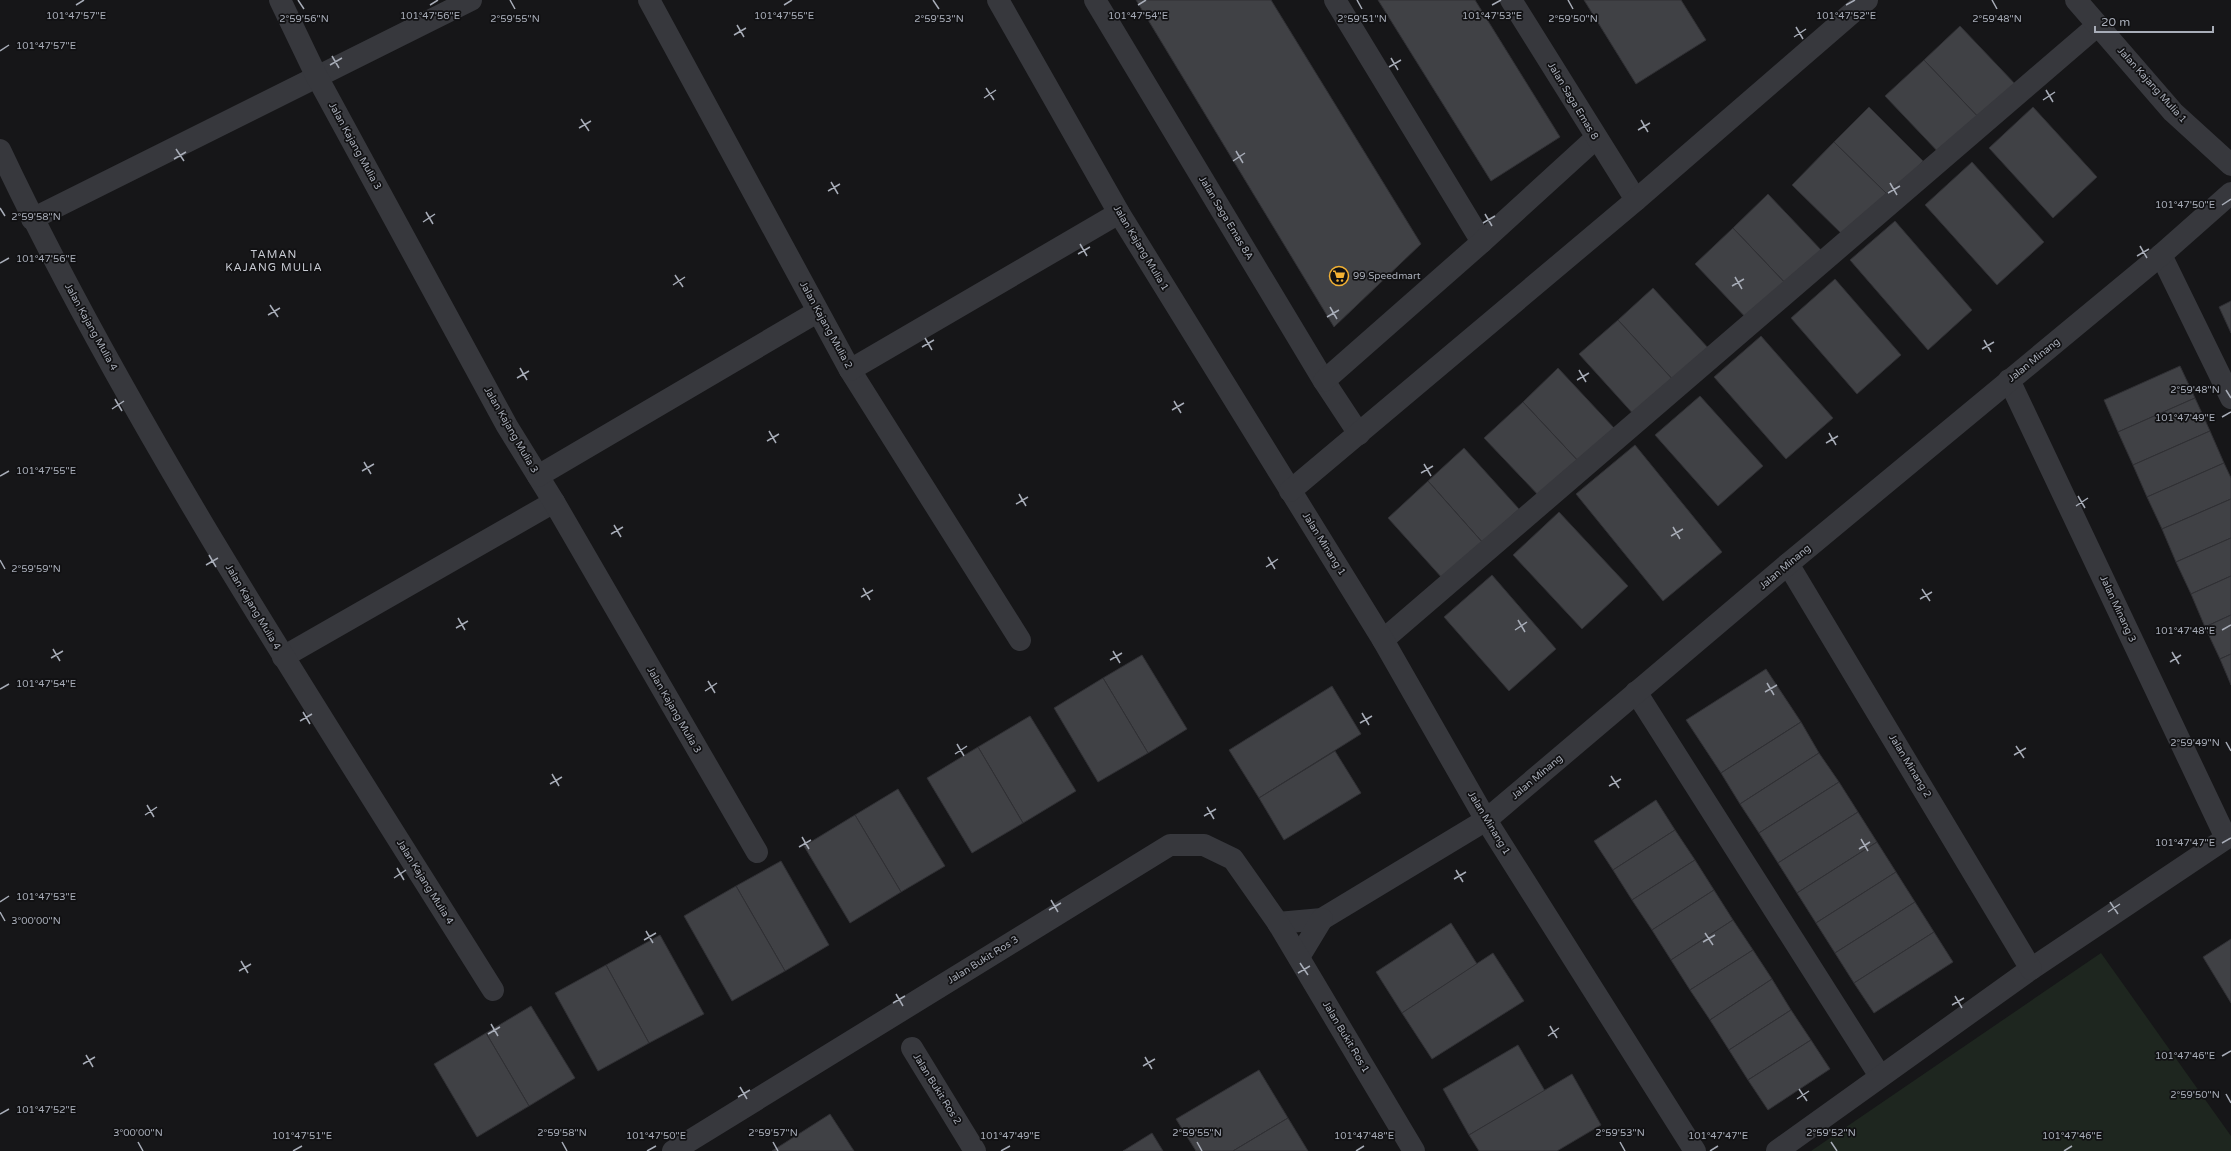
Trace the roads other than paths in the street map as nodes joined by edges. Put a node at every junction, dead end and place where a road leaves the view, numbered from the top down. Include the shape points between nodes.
1 (280, 0) edge
2 (471, 0) edge
3 (649, 0) edge
4 (998, 0) edge
5 (1095, 0) edge
6 (1335, 0) edge
7 (1511, 0) edge
8 (1867, 0) edge
9 (2076, 0) edge
10 (2098, 25) junction
11 (316, 76) junction
12 (1596, 138) junction
13 (0, 150) edge
14 (2231, 165) edge
15 (2231, 193) edge
16 (1636, 200) junction
17 (1119, 214) junction
18 (32, 219) junction
19 (1482, 242) junction
20 (2161, 255) junction
21 (817, 312) junction
22 (850, 370) junction
23 (2009, 380) junction
24 (1324, 381) junction
25 (2231, 398) edge
26 (1359, 434) junction
27 (538, 476) junction
28 (1290, 491) junction
29 (554, 502) junction
30 (1788, 564) junction
31 (1020, 640) dead end
32 (1383, 640) junction
33 (284, 657) junction
34 (1636, 692) junction
35 (1486, 820) junction
36 (2229, 837) edge
37 (757, 852) dead end
38 (1322, 919) junction
39 (1278, 923) junction
40 (1299, 957) junction
41 (2031, 969) junction
42 (493, 990) dead end
43 (912, 1048) dead end
44 (1880, 1076) junction
45 (673, 1151) edge
46 (975, 1151) edge
47 (1414, 1151) edge
48 (1695, 1151) edge
49 (1777, 1151) edge

1 - 11 street, Jalan Kajang Mulia 3
2 - 11 street
3 - 21 street, Jalan Kajang Mulia 2
4 - 17 street, Jalan Kajang Mulia 1
5 - 24 street, Jalan Saga Emas 8A
6 - 19 street
7 - 12 street, Jalan Saga Emas 8
8 - 16 street
9 - 10 street, Jalan Kajang Mulia 1
10 - 14 street, Jalan Kajang Mulia 1 via 2174,112
10 - 32 street
11 - 18 street
11 - 27 street, Jalan Kajang Mulia 3 via 507,426
12 - 16 street, Jalan Saga Emas 8
12 - 19 street
13 - 18 street, Jalan Kajang Mulia 4
15 - 20 street, Jalan Minang
16 - 26 street
17 - 22 street
17 - 28 street, Jalan Kajang Mulia 1
18 - 33 street, Jalan Kajang Mulia 4 via 146,430
19 - 24 street
20 - 23 street, Jalan Minang
20 - 25 street
21 - 22 street, Jalan Kajang Mulia 2
21 - 27 street
22 - 31 street, Jalan Kajang Mulia 2
23 - 30 street, Jalan Minang
23 - 36 street, Jalan Minang 3
24 - 26 street, Jalan Saga Emas 8A
26 - 28 street
27 - 29 street, Jalan Kajang Mulia 3
28 - 32 street, Jalan Minang 1
29 - 33 street
29 - 37 street, Jalan Kajang Mulia 3
30 - 34 street, Jalan Minang
30 - 41 street, Jalan Minang 2
32 - 35 street, Jalan Minang 1
33 - 42 street, Jalan Kajang Mulia 4
34 - 35 street, Jalan Minang
34 - 44 street
35 - 38 street, Jalan Minang
35 - 48 street, Jalan Minang 1
36 - 41 street
38 - 39 street, Jalan Minang
38 - 40 street, Jalan Minang
39 - 40 street, Jalan Bukit Ros 1
39 - 45 street, Jalan Bukit Ros 3 via 1233,859 1204,845 1170,845
40 - 47 street, Jalan Bukit Ros 1
41 - 44 street
43 - 46 street, Jalan Bukit Ros 2
44 - 49 street

